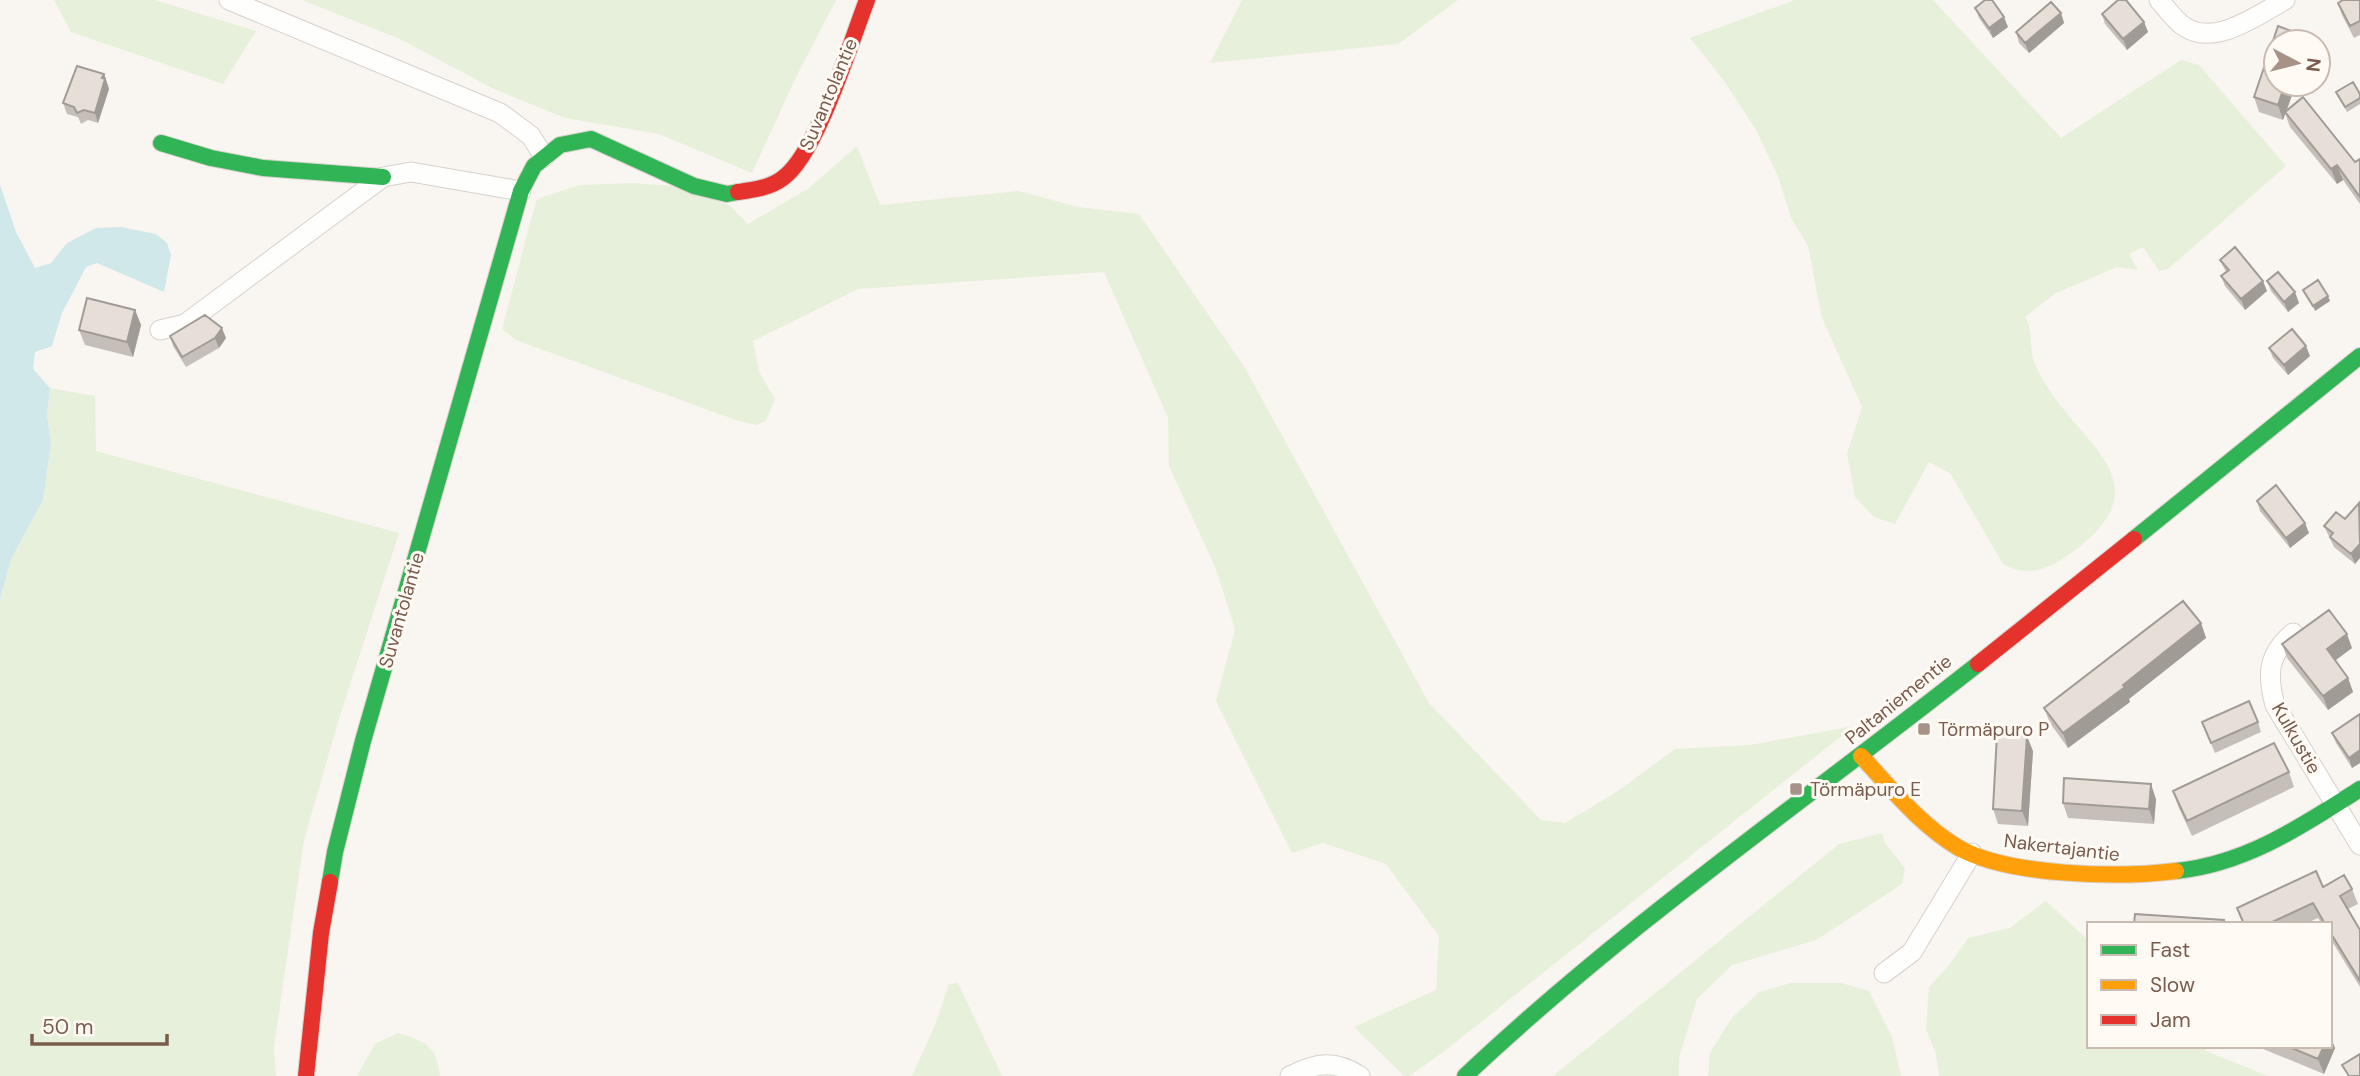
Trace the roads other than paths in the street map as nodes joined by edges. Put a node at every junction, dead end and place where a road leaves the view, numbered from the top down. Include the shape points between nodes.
1 (229, 0) edge
2 (867, 0) edge
3 (2159, 0) edge
4 (2285, 0) edge
5 (161, 143) dead end
6 (544, 157) junction
7 (383, 177) junction
8 (521, 191) junction
9 (160, 330) dead end
10 (2360, 356) edge
11 (2293, 634) edge
12 (1861, 756) junction
13 (2360, 789) edge
14 (2337, 804) junction
15 (2360, 845) edge
16 (1972, 853) junction
17 (1884, 973) dead end
18 (306, 1076) edge
19 (1290, 1076) edge
20 (1360, 1076) edge
21 (1465, 1076) edge

1 - 6 street via 500,113 531,136
2 - 6 street, Suvantolantie via 824,114 806,151 784,178 759,189 727,194 694,186 591,139 559,145
3 - 4 street via 2182,26 2217,33
5 - 7 street via 242,166
6 - 8 street, Suvantolantie
7 - 8 street via 411,173
7 - 9 street via 185,324
8 - 18 street, Suvantolantie via 335,852
10 - 12 street, Paltaniementie
11 - 14 street, Kulkustie via 2272,659 2269,681 2275,705
12 - 16 street, Nakertajantie via 1925,821
12 - 21 street, Paltaniementie via 1574,979
13 - 14 street, Nakertajantie
14 - 15 street, Kulkustie
14 - 16 street, Nakertajantie via 2259,849 2175,872 2081,874
16 - 17 street via 1912,952
19 - 20 street via 1314,1064

